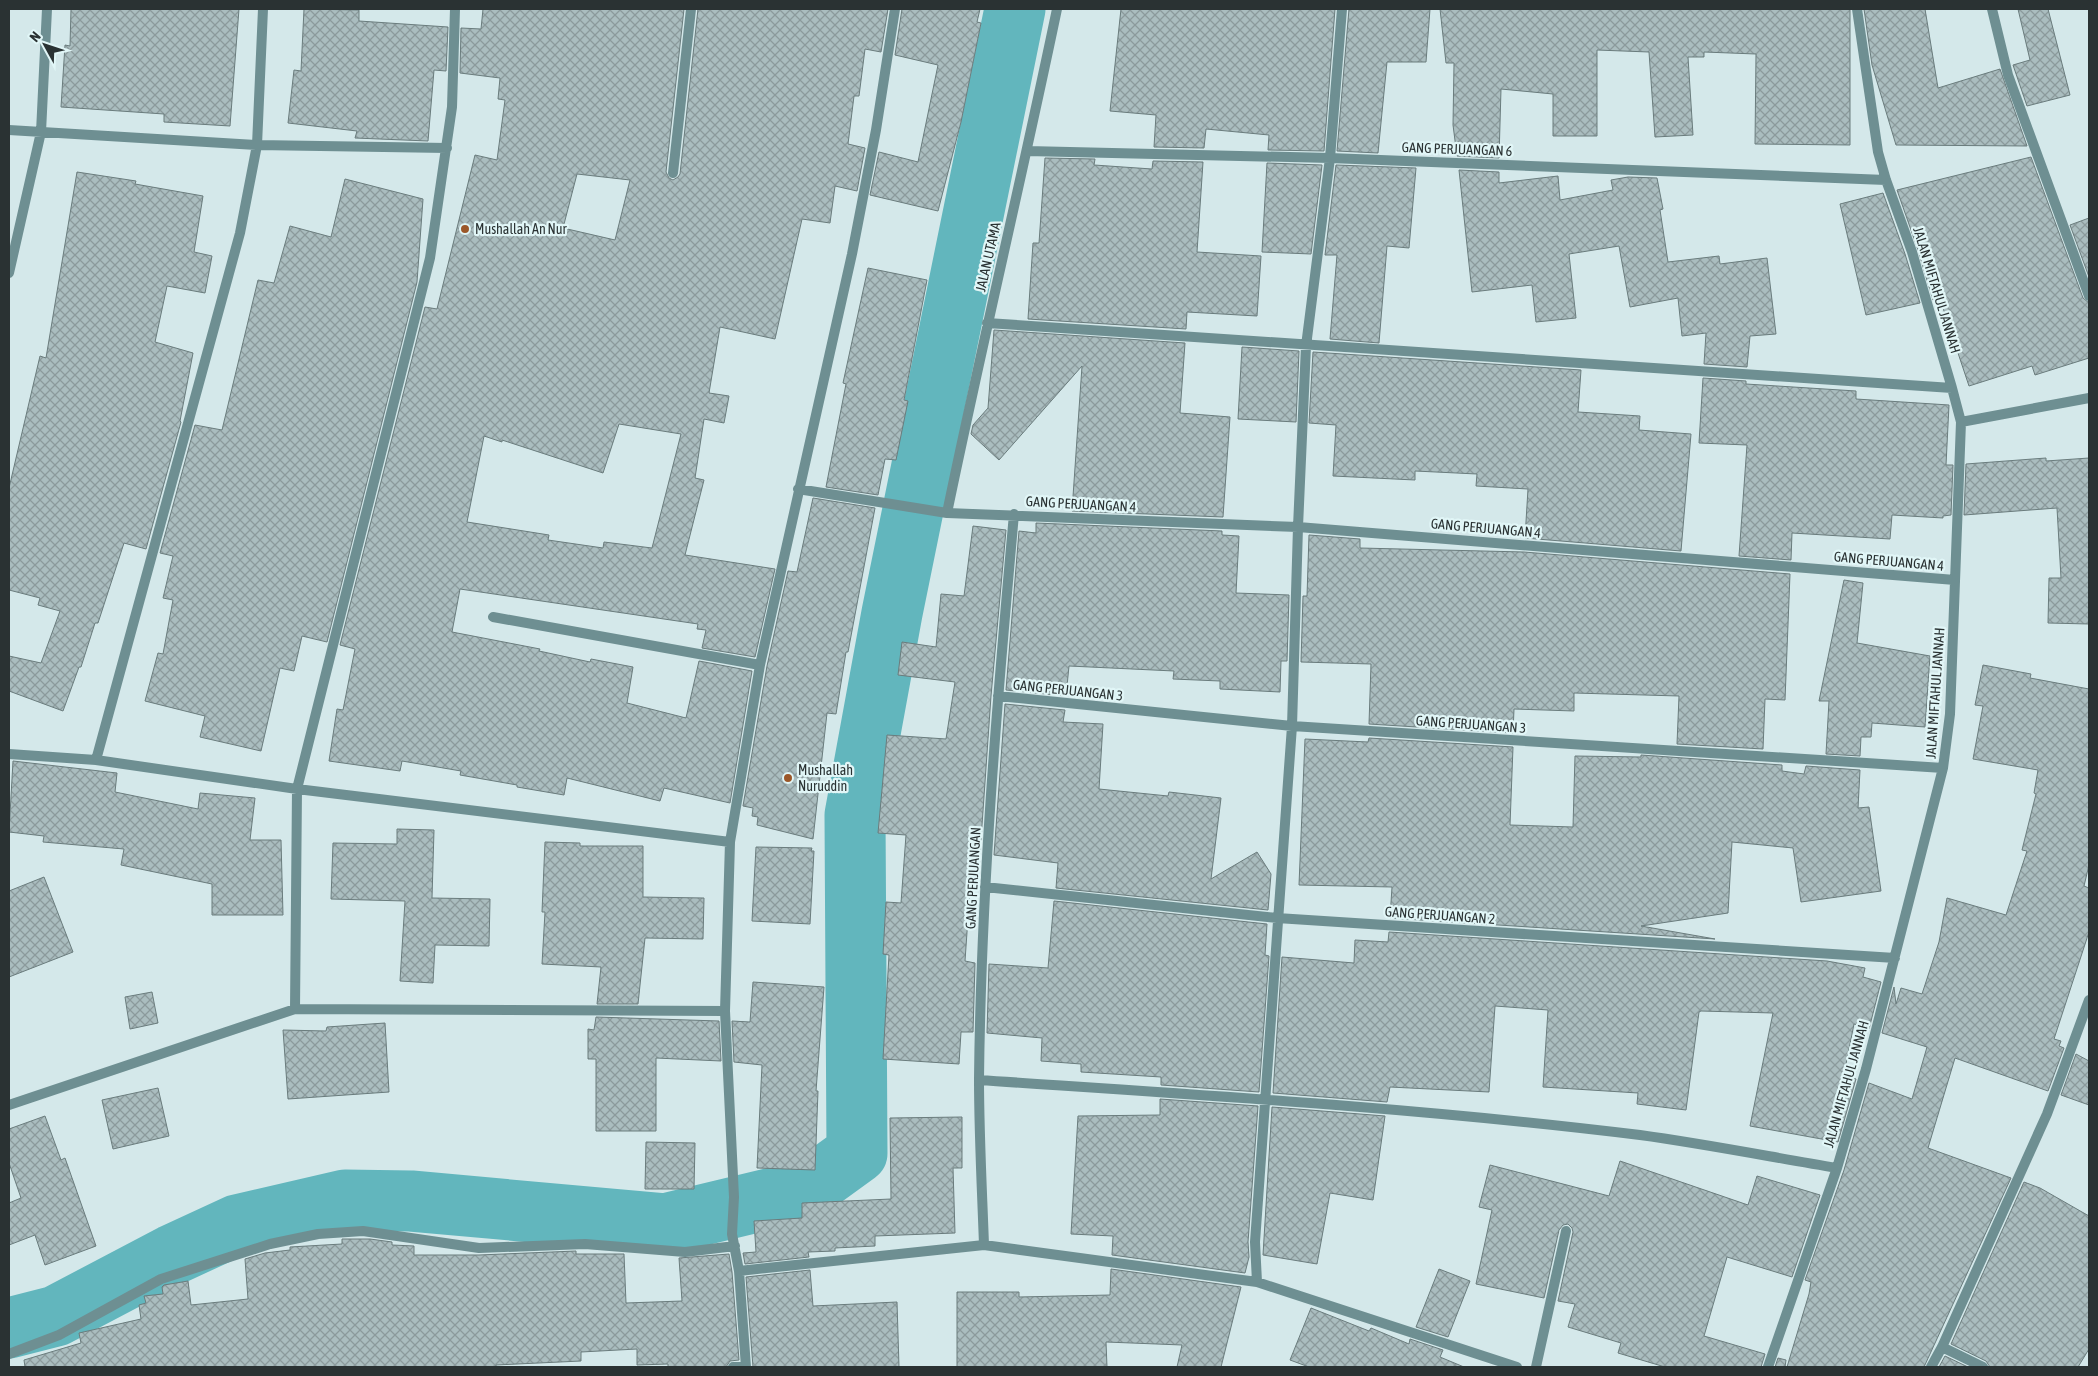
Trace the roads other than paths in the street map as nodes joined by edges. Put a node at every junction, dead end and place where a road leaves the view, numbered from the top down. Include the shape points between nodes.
1 (47, 9) edge
2 (264, 9) edge
3 (455, 9) edge
4 (691, 9) edge
5 (895, 9) edge
6 (1057, 9) edge
7 (1342, 9) edge
8 (1857, 9) edge
9 (1992, 9) edge
10 (9, 130) edge
11 (41, 132) junction
12 (257, 145) junction
13 (447, 148) junction
14 (1027, 151) junction
15 (1330, 158) junction
16 (673, 173) dead end
17 (1886, 180) junction
18 (9, 273) edge
19 (2089, 296) edge
20 (987, 323) junction
21 (1306, 346) junction
22 (1952, 388) junction
23 (2089, 398) edge
24 (1960, 422) junction
25 (798, 489) junction
26 (947, 513) junction
27 (1014, 514) junction
28 (1298, 527) junction
29 (1955, 580) junction
30 (493, 616) dead end
31 (760, 665) junction
32 (998, 696) junction
33 (1292, 726) junction
34 (9, 754) edge
35 (96, 760) junction
36 (1943, 768) junction
37 (297, 789) junction
38 (730, 842) junction
39 (985, 887) junction
40 (1277, 918) junction
41 (1895, 958) junction
42 (2089, 1000) edge
43 (295, 1009) junction
44 (725, 1010) junction
45 (979, 1080) junction
46 (1266, 1099) junction
47 (9, 1105) edge
48 (1836, 1168) junction
49 (1566, 1231) dead end
50 (984, 1245) junction
51 (735, 1246) junction
52 (739, 1271) junction
53 (1257, 1282) junction
54 (1942, 1347) junction
55 (9, 1354) edge
56 (733, 1367) edge
57 (746, 1367) edge
58 (1517, 1367) edge
59 (1536, 1367) edge
60 (1768, 1367) edge
61 (1931, 1367) edge
62 (1983, 1367) edge

1 - 11 street
2 - 12 street
3 - 13 street via 452,107
4 - 16 street
5 - 25 street via 852,254
6 - 14 street, JALAN UTAMA
7 - 15 street
8 - 17 street, JALAN MIFTAHUL JANNAH
9 - 19 street via 2012,84
10 - 11 street
11 - 12 street
11 - 18 street
12 - 13 street
12 - 35 street via 240,233
13 - 37 street via 430,258
14 - 15 street, GANG PERJUANGAN 6
14 - 20 street, JALAN UTAMA
15 - 17 street, GANG PERJUANGAN 6
15 - 21 street
17 - 22 street, JALAN MIFTAHUL JANNAH via 1912,252
20 - 21 street
20 - 26 street, JALAN UTAMA
21 - 22 street
21 - 28 street
22 - 24 street, JALAN MIFTAHUL JANNAH
23 - 24 street
24 - 29 street, JALAN MIFTAHUL JANNAH
25 - 26 street, GANG PERJUANGAN 4
25 - 31 street
26 - 27 street, GANG PERJUANGAN 4
27 - 28 street, GANG PERJUANGAN 4
27 - 32 street, GANG PERJUANGAN
28 - 29 street, GANG PERJUANGAN 4
28 - 33 street
29 - 36 street, JALAN MIFTAHUL JANNAH via 1950,714
30 - 31 street
31 - 38 street
32 - 33 street, GANG PERJUANGAN 3
32 - 39 street, GANG PERJUANGAN
33 - 36 street, GANG PERJUANGAN 3
33 - 40 street
34 - 35 street
35 - 37 street
36 - 41 street, JALAN MIFTAHUL JANNAH
37 - 38 street
37 - 43 street
38 - 44 street
39 - 40 street, GANG PERJUANGAN 2
39 - 45 street, GANG PERJUANGAN
40 - 41 street, GANG PERJUANGAN 2
40 - 46 street
41 - 48 street, JALAN MIFTAHUL JANNAH
42 - 54 street via 2047,1114
43 - 44 street
43 - 47 street
44 - 51 street
45 - 46 street
45 - 50 street, GANG PERJUANGAN
46 - 48 street via 1642,1136
46 - 53 street via 1255,1242
48 - 60 street, JALAN MIFTAHUL JANNAH
49 - 59 street
50 - 52 street
50 - 53 street
51 - 52 street
51 - 55 street via 686,1252 585,1244 479,1248 363,1231 318,1234 270,1244 161,1278 59,1335
52 - 57 street
53 - 58 street
54 - 61 street
54 - 62 street
56 - 57 street

